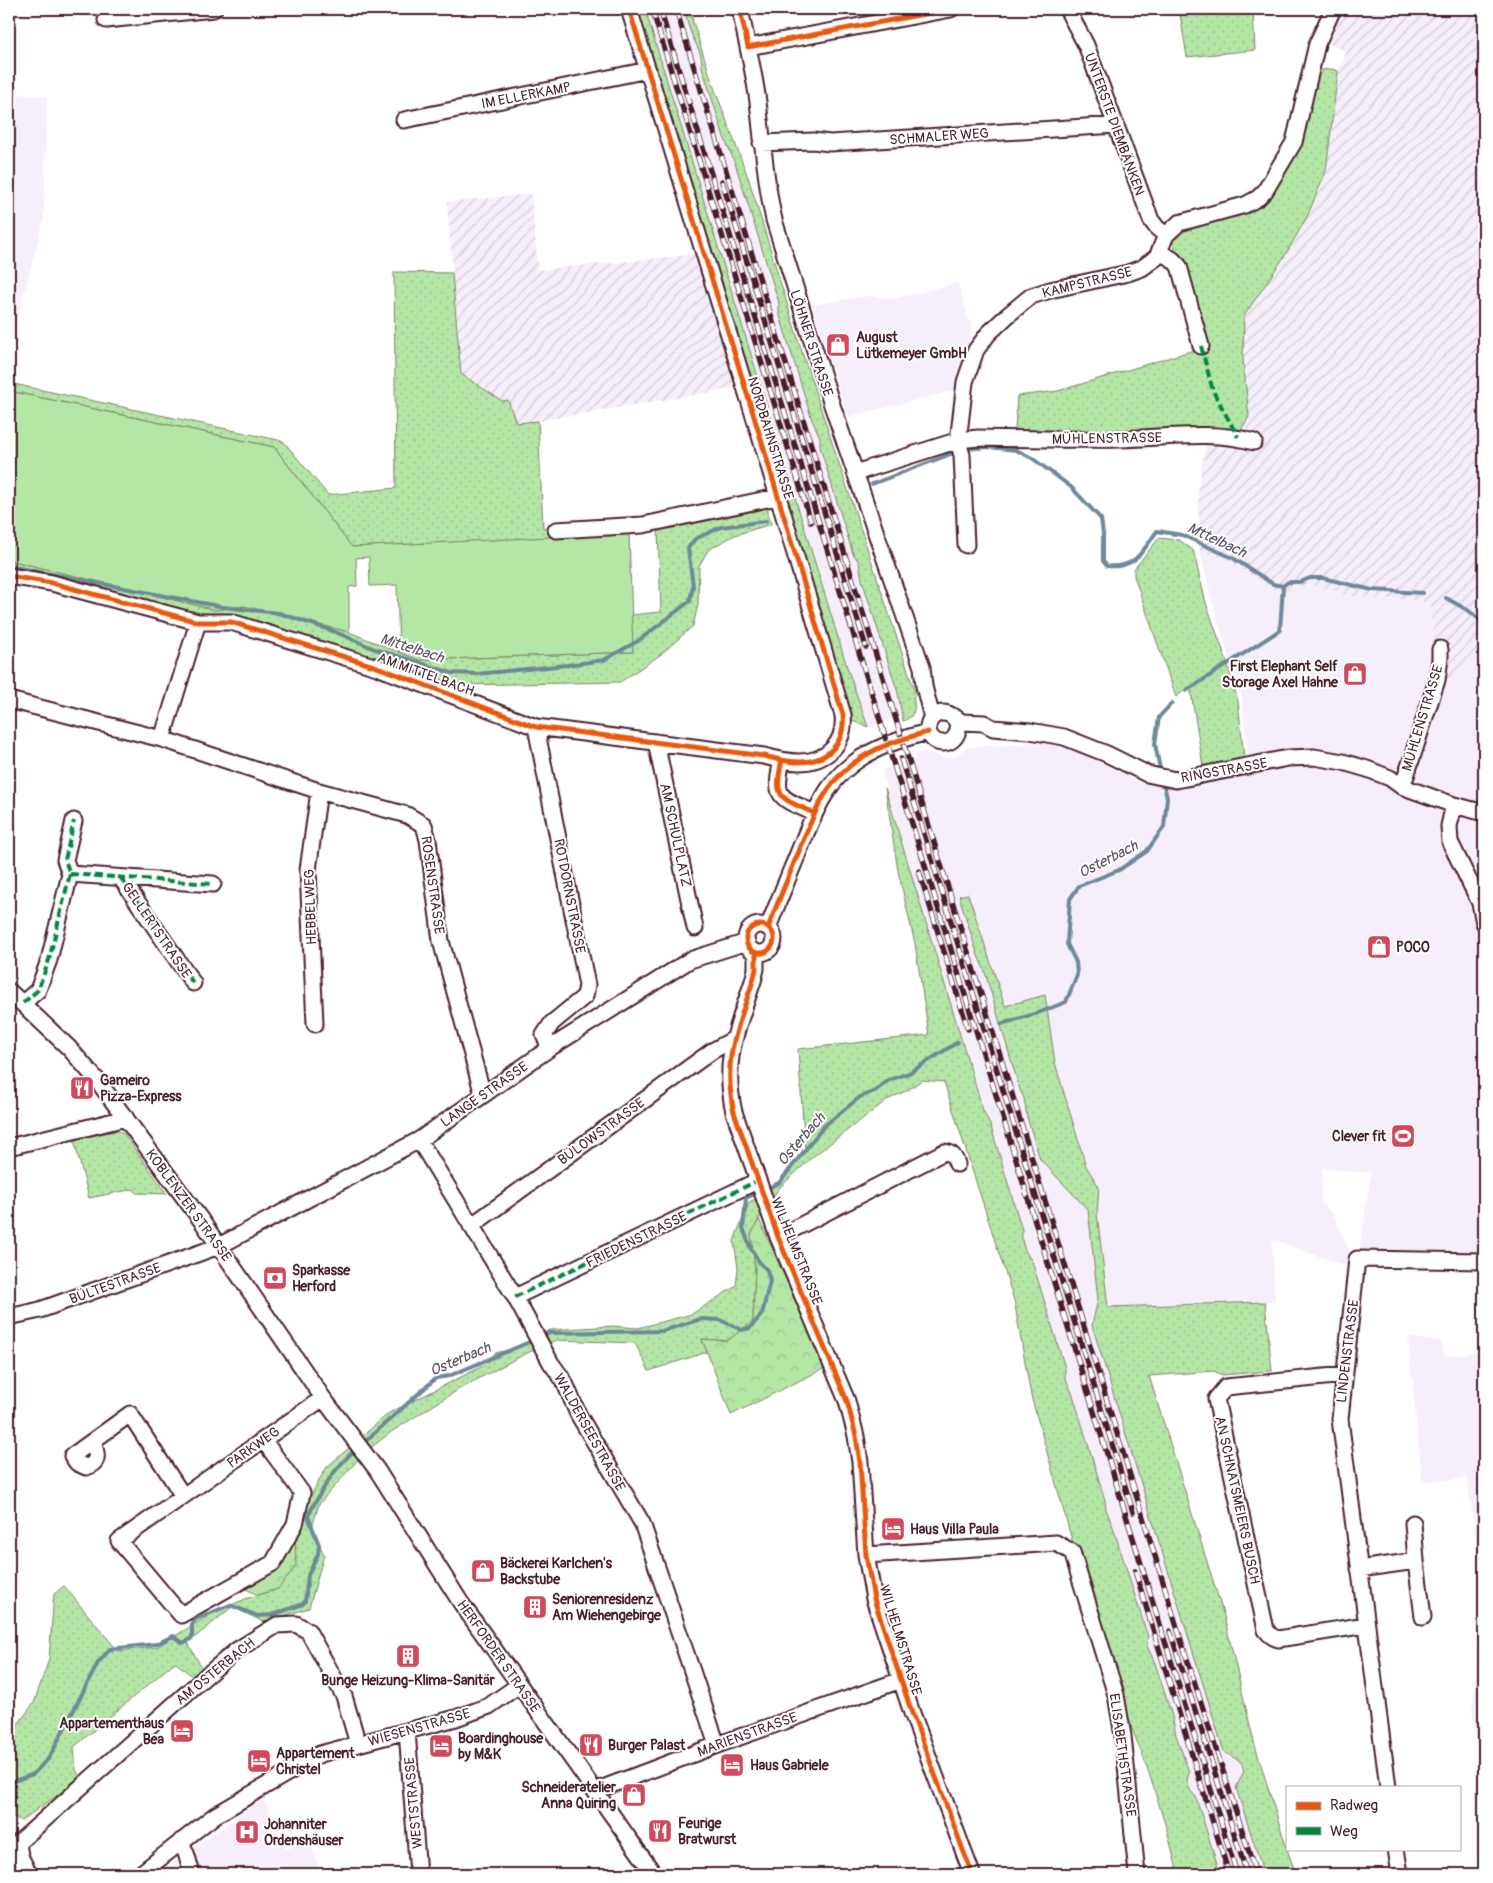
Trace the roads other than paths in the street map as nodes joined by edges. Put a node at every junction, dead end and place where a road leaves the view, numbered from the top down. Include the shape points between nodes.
1 (214, 9) edge
2 (630, 9) edge
3 (740, 9) edge
4 (951, 9) edge
5 (1067, 9) edge
6 (1333, 9) edge
7 (106, 20) dead end
8 (748, 47) junction
9 (648, 70) junction
10 (404, 120) dead end
11 (1116, 125) junction
12 (761, 143) junction
13 (1166, 235) junction
14 (1159, 252) junction
15 (1201, 346) dead end
16 (1254, 442) dead end
17 (960, 445) junction
18 (855, 473) junction
19 (777, 497) junction
20 (556, 530) dead end
21 (966, 545) dead end
22 (9, 576) edge
23 (198, 622) junction
24 (1440, 649) dead end
25 (9, 700) edge
26 (940, 720) junction
27 (536, 727) junction
28 (993, 728) junction
29 (162, 739) junction
30 (953, 739) junction
31 (656, 742) junction
32 (782, 760) junction
33 (1400, 786) junction
34 (319, 790) junction
35 (1454, 805) junction
36 (1484, 813) edge
37 (814, 814) junction
38 (74, 821) dead end
39 (70, 874) junction
40 (121, 878) junction
41 (213, 884) dead end
42 (1484, 922) edge
43 (695, 928) dead end
44 (768, 928) junction
45 (752, 947) junction
46 (193, 983) dead end
47 (9, 991) edge
48 (23, 1003) junction
49 (315, 1024) dead end
50 (734, 1039) junction
51 (550, 1048) junction
52 (483, 1094) junction
53 (126, 1118) junction
54 (419, 1140) junction
55 (9, 1147) edge
56 (957, 1164) dead end
57 (759, 1185) junction
58 (471, 1226) junction
59 (776, 1230) junction
60 (220, 1246) junction
61 (1484, 1261) edge
62 (515, 1297) junction
63 (9, 1317) edge
64 (1344, 1375) junction
65 (323, 1398) junction
66 (350, 1434) joint
67 (93, 1441) dead end
68 (264, 1441) junction
69 (183, 1496) junction
70 (1414, 1522) dead end
71 (866, 1555) junction
72 (1416, 1561) junction
73 (1359, 1569) junction
74 (1423, 1617) dead end
75 (1366, 1626) junction
76 (901, 1680) junction
77 (519, 1685) junction
78 (407, 1731) junction
79 (358, 1744) junction
80 (717, 1744) junction
81 (1388, 1786) edge
82 (595, 1792) junction
83 (181, 1841) junction
84 (1396, 1850) edge
85 (29, 1874) edge
86 (140, 1874) edge
87 (192, 1874) edge
88 (418, 1874) edge
89 (654, 1874) edge
90 (972, 1874) edge
91 (1138, 1874) edge
92 (1400, 1874) edge

1 - 7 street
2 - 9 street, NORDBAHNSTRASSE
3 - 8 street, LÖHNER STRASSE
4 - 8 street
5 - 11 street, UNTERSTE DIEMBÄNKEN via 1086,45
6 - 13 street via 1317,44 1294,142 1265,191 1245,205 1179,224
8 - 12 street, LÖHNER STRASSE via 758,102
9 - 10 street, IM ELLERKAMP
9 - 19 street, NORDBAHNSTRASSE
11 - 12 street, SCHMALER WEG via 830,143
11 - 13 street, UNTERSTE DIEMBÄNKEN via 1151,220
12 - 18 street, LÖHNER STRASSE via 774,220
13 - 14 street, KAMPSTRASSE
14 - 15 street via 1179,266
14 - 17 street, KAMPSTRASSE via 1142,268 1128,273 1031,296 988,334 976,350 965,382
16 - 17 street, MÜHLENSTRASSE via 1238,437 1203,436 978,438
17 - 18 street, MÜHLENSTRASSE
17 - 21 street
18 - 26 street, LÖHNER STRASSE via 922,667 932,684
19 - 20 street, NORDBAHNSTRASSE via 643,524
19 - 32 street, NORDBAHNSTRASSE via 844,723 836,746 824,757 800,762
22 - 23 street, AM MITTELBACH via 52,583
23 - 27 street, AM MITTELBACH via 231,622 377,667
23 - 29 street
24 - 33 street, MÜHLENSTRASSE via 1437,680
25 - 29 street, ROSENSTRASSE
26 - 28 street, RINGSTRASSE via 984,723
26 - 30 street via 956,720 958,730
26 - 30 street via 934,740 944,743
26 - 37 street via 859,758 834,781
27 - 31 street, AM MITTELBACH
27 - 51 street, ROTDORNSTRASSE via 587,986 585,996 552,1023 544,1035
28 - 30 street, RINGSTRASSE via 963,733
28 - 33 street, RINGSTRASSE via 1064,737 1162,778 1176,780 1288,758 1314,757 1367,769 1390,778
29 - 34 street, ROSENSTRASSE
31 - 32 street, AM MITTELBACH
31 - 43 street, AM SCHULPLATZ
32 - 37 street via 777,781 780,794
33 - 35 street, RINGSTRASSE
34 - 49 street, HEBBELWEG via 308,870
34 - 52 street, ROSENSTRASSE via 407,815 424,825 441,941
35 - 36 street, RINGSTRASSE
35 - 42 street via 1449,826 1450,842 1480,903
37 - 44 street
38 - 39 street via 65,860
39 - 40 street, GELLERTSTRASSE
39 - 48 street via 38,990
40 - 41 street, GELLERTSTRASSE
40 - 46 street, GELLERTSTRASSE
44 - 45 street via 754,927 748,933
44 - 45 street via 773,934 772,947 765,952
45 - 50 street via 756,969
45 - 51 street, LANGE STRASSE via 690,960
47 - 48 street, KOBLENZER STRASSE
48 - 53 street, KOBLENZER STRASSE via 69,1048
50 - 57 street via 728,1068 730,1096
50 - 58 street, BÜLOWSTRASSE via 712,1051
51 - 52 street, LANGE STRASSE
52 - 54 street, LANGE STRASSE
53 - 55 street
53 - 60 street, KOBLENZER STRASSE
54 - 58 street, WALDERSEESTRASSE
54 - 60 street, LANGE STRASSE
56 - 59 street, WILHELMSTRASSE via 954,1156 944,1152
57 - 59 street, WILHELMSTRASSE
57 - 62 street, FRIEDENSTRASSE
58 - 62 street, WALDERSEESTRASSE
59 - 71 street, WILHELMSTRASSE via 847,1401 860,1462
60 - 63 street, BÜLTESTRASSE via 40,1310
60 - 65 street, KOBLENZER STRASSE
61 - 64 street, LINDENSTRASSE via 1357,1259
62 - 80 street, WALDERSEESTRASSE via 642,1523
64 - 73 street, LINDENSTRASSE via 1340,1419
64 - 75 street, AN SCHNATSMEIERS BUSCH via 1226,1387 1216,1399 1266,1630 1272,1638 1278,1639
65 - 66 street, KOBLENZER STRASSE
65 - 68 street, PARKWEG
66 - 77 street, HERFORDER STRASSE
67 - 69 street via 130,1414
68 - 69 street, PARKWEG
68 - 69 street, PARKWEG via 302,1493 294,1524 273,1563 181,1615 119,1541
70 - 72 street
71 - 76 street, WILHELMSTRASSE via 874,1599
71 - 91 street, ELISABETHSTRASSE via 1056,1543 1072,1552 1116,1695
72 - 73 street
72 - 74 street
73 - 75 street, LINDENSTRASSE
75 - 81 street, LINDENSTRASSE
76 - 80 street, MARIENSTRASSE
76 - 90 street, WILHELMSTRASSE
77 - 78 street, WIESENSTRASSE via 490,1706
77 - 82 street, HERFORDER STRASSE
78 - 79 street, WIESENSTRASSE
78 - 88 street, WESTSTRASSE
79 - 83 street, WIESENSTRASSE via 320,1754 214,1816
79 - 85 street, AM OSTERBACH via 344,1696 308,1631 296,1624 277,1625 237,1650 206,1676 18,1843
80 - 82 street, MARIENSTRASSE
82 - 89 street, HERFORDER STRASSE
83 - 86 street, WIESENSTRASSE
83 - 87 street
84 - 92 street

